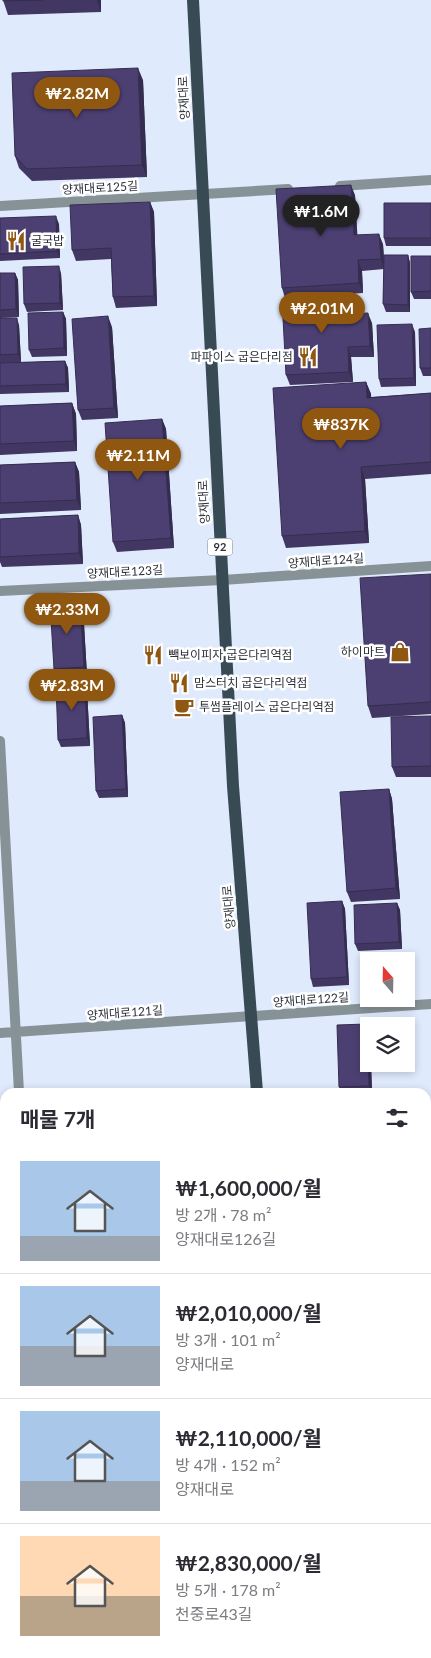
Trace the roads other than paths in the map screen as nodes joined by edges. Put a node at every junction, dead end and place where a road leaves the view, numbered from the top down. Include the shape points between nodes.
1 (193, 0) edge
2 (431, 180) edge
3 (327, 187) edge
4 (299, 188) edge
5 (202, 195) junction
6 (0, 206) edge
7 (431, 566) edge
8 (222, 580) junction
9 (0, 591) edge
10 (0, 741) edge
11 (431, 1004) edge
12 (252, 1017) junction
13 (16, 1032) junction
14 (0, 1033) edge
15 (19, 1088) edge
16 (257, 1088) edge

1 - 5 main road, 양재대로 / 92
2 - 3 street
4 - 5 street, 양재대로125길
5 - 6 street, 양재대로125길
5 - 8 main road, 양재대로 / 92
7 - 8 street, 양재대로124길
8 - 9 street, 양재대로123길
8 - 12 main road, 양재대로 / 92 via 233,786
10 - 13 street
11 - 12 street, 양재대로122길
12 - 13 street, 양재대로121길
12 - 16 main road, 양재대로 / 92
13 - 14 street, 양재대로121길
13 - 15 street

